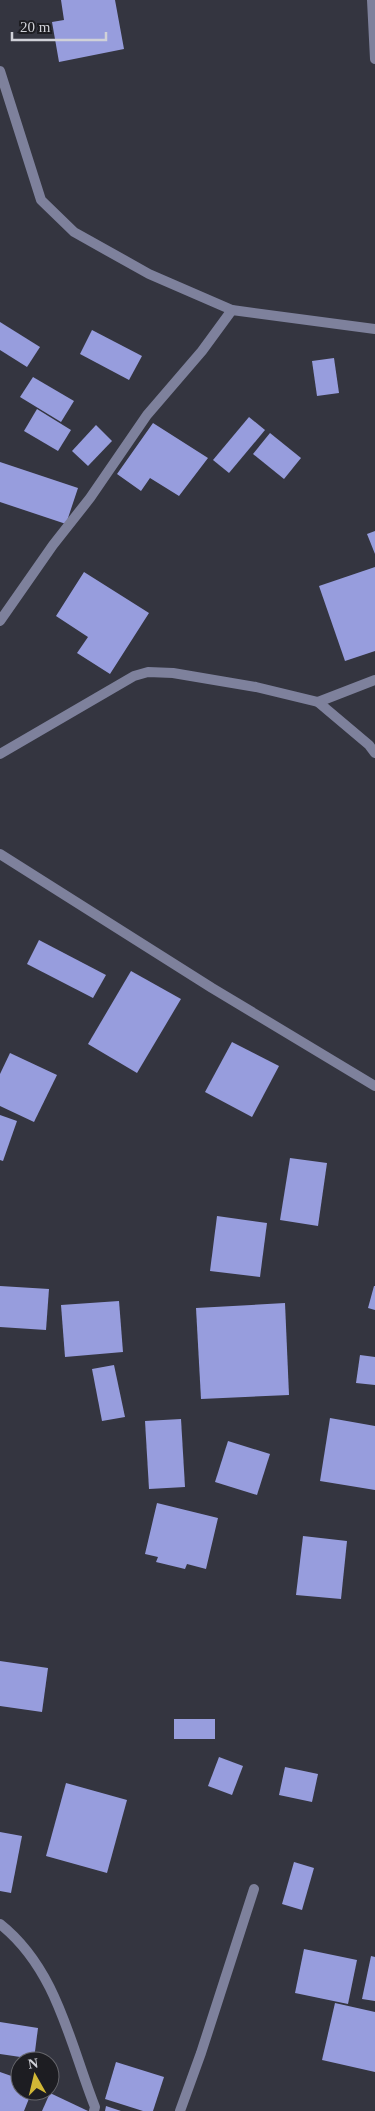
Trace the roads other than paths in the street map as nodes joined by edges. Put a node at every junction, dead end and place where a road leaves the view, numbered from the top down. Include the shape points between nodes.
1 (372, 0) edge
2 (375, 59) edge
3 (0, 71) edge
4 (232, 310) junction
5 (375, 329) edge
6 (0, 621) edge
7 (375, 680) edge
8 (318, 702) junction
9 (375, 753) edge
10 (0, 754) edge
11 (0, 854) edge
12 (375, 1086) edge
13 (254, 1889) dead end
14 (0, 1924) edge
15 (94, 2111) edge
16 (180, 2111) edge

1 - 2 street
3 - 4 street via 40,200 74,232 149,274
4 - 5 street
4 - 6 street via 147,415
7 - 8 street
8 - 9 street
8 - 10 street via 228,682 148,672 134,676
11 - 12 street
13 - 16 street
14 - 15 street via 32,1960 60,2005

